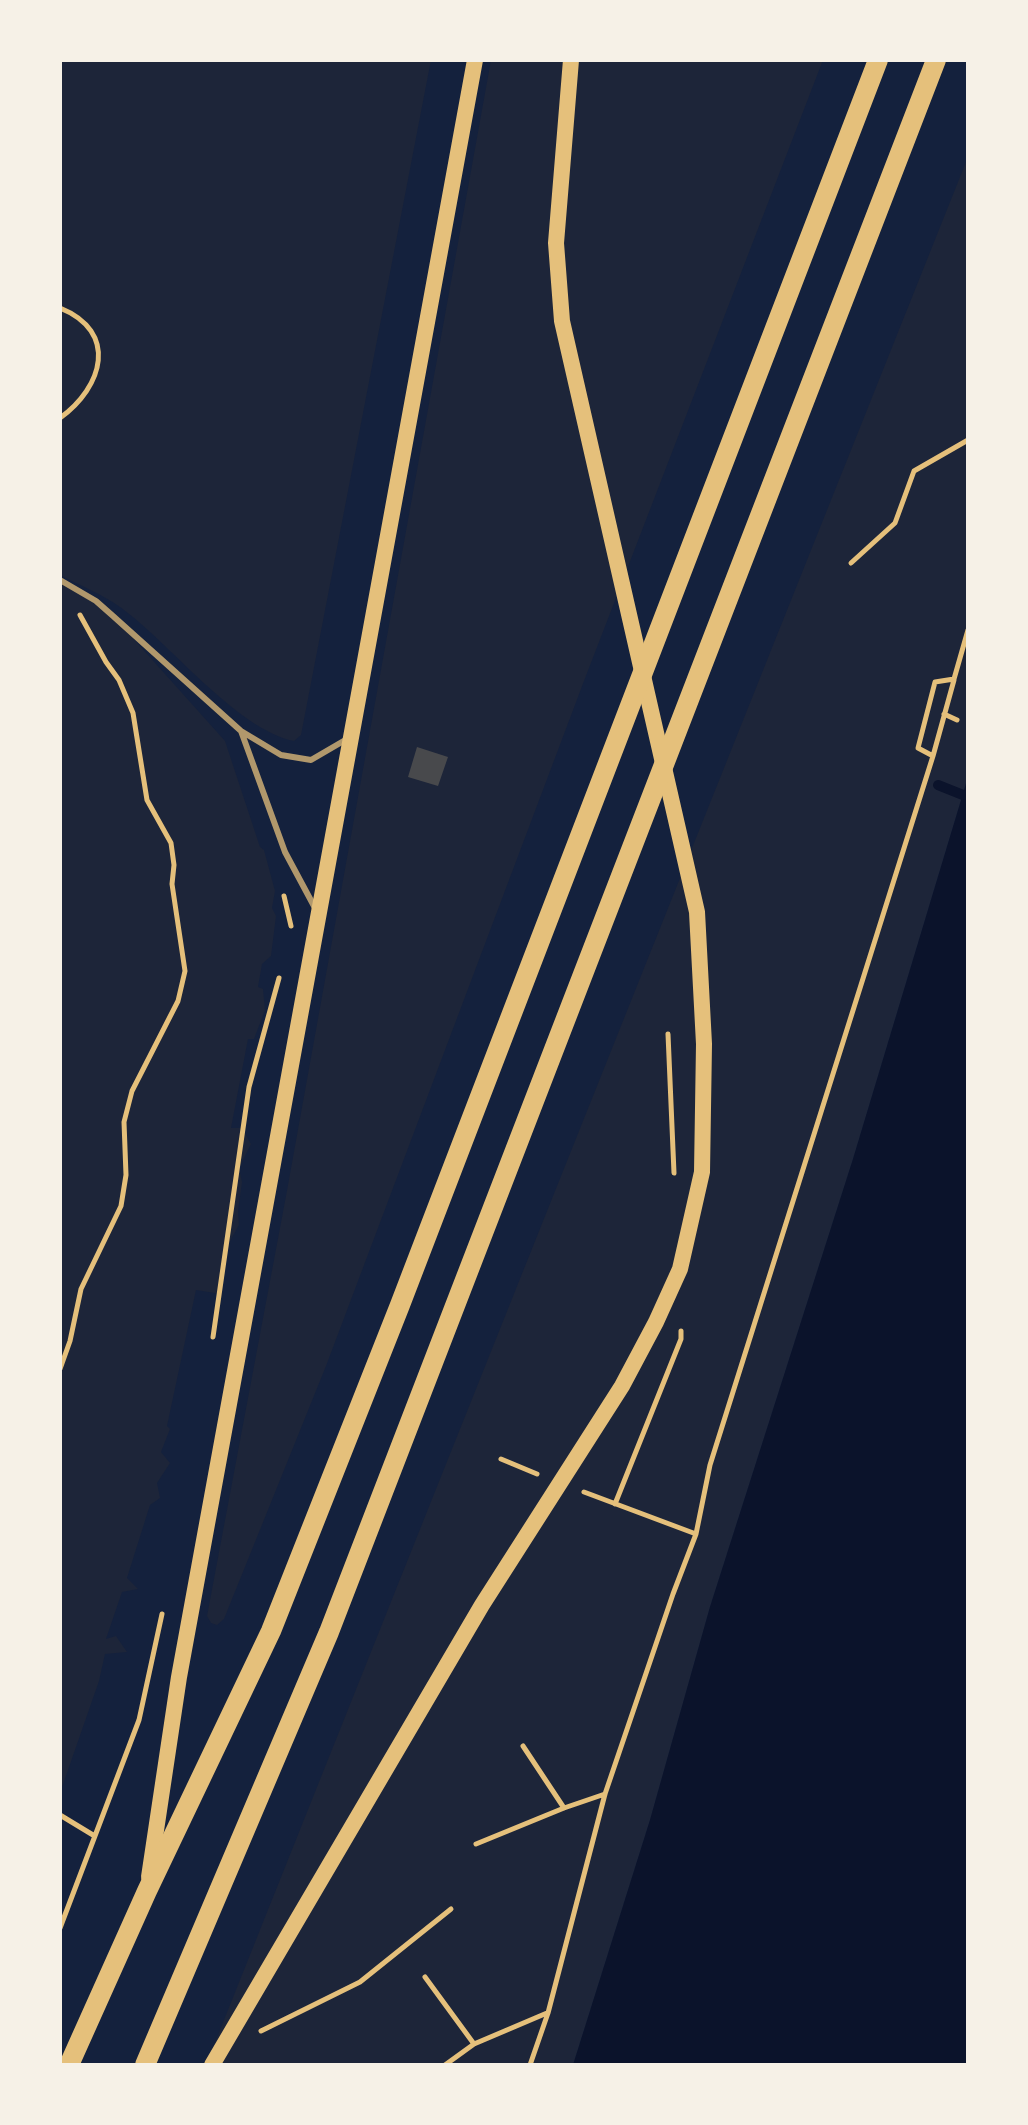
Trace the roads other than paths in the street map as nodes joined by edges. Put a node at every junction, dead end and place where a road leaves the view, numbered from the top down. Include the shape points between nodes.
1 (475, 60) edge
2 (571, 60) edge
3 (878, 60) edge
4 (936, 60) edge
5 (60, 580) edge
6 (241, 731) junction
7 (350, 737) junction
8 (317, 912) junction
9 (147, 1891) junction
10 (69, 2065) edge
11 (145, 2065) edge
12 (212, 2065) edge

1 - 7 main road
2 - 12 main road via 556,243 562,321 697,912 704,1044 702,1172 680,1269 622,1386 482,1605
3 - 9 main road via 271,1631
4 - 11 main road via 329,1632
5 - 6 lane via 96,601
6 - 7 lane via 281,755 311,760
6 - 8 lane via 285,852
7 - 8 main road
8 - 9 main road via 179,1677
9 - 10 main road

